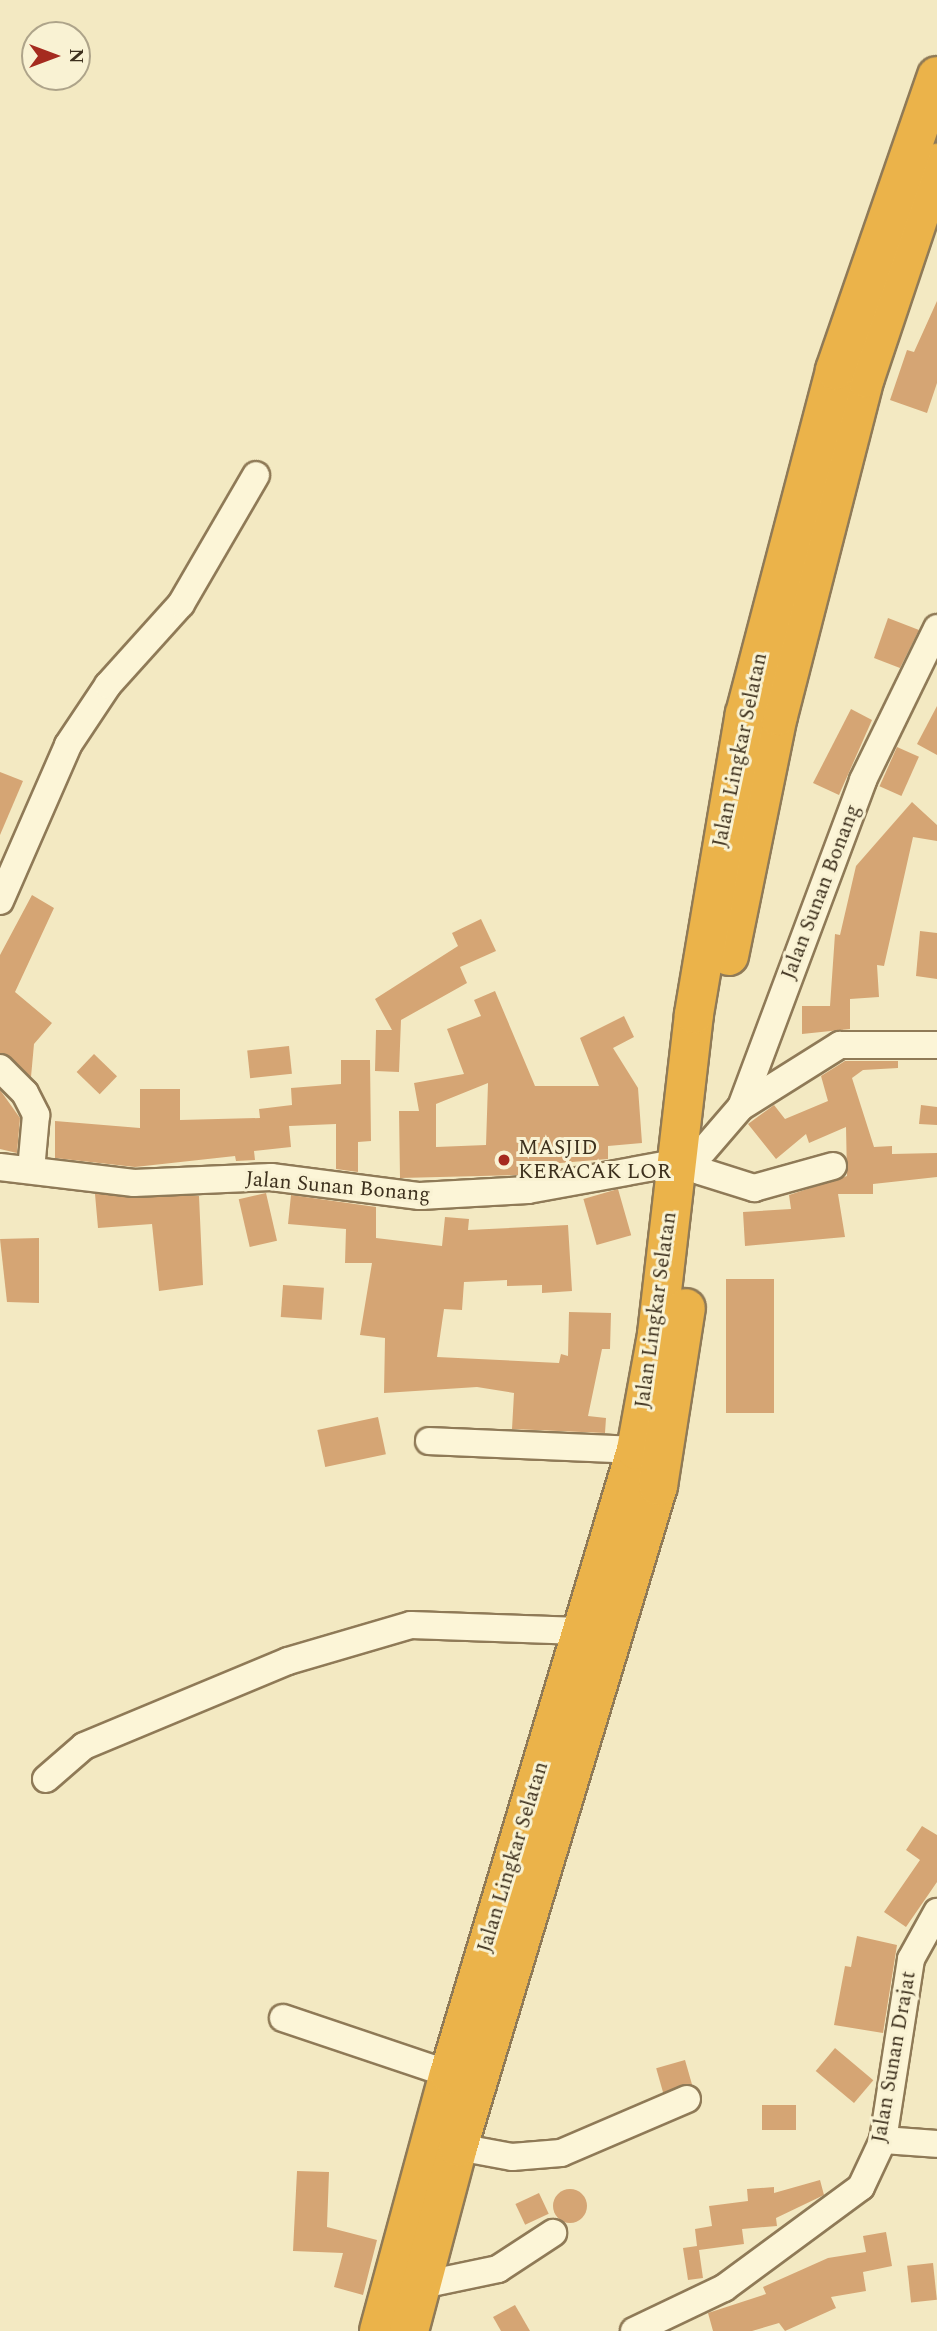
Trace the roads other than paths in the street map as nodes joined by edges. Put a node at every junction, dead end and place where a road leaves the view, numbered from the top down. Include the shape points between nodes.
1 (937, 76) edge
2 (937, 163) edge
3 (850, 374) junction
4 (256, 475) dead end
5 (937, 628) edge
6 (0, 901) edge
7 (937, 1045) edge
8 (0, 1068) edge
9 (741, 1107) junction
10 (693, 1162) junction
11 (834, 1166) dead end
12 (0, 1167) edge
13 (31, 1170) junction
14 (429, 1441) dead end
15 (636, 1450) junction
16 (580, 1631) junction
17 (567, 1735) junction
18 (46, 1779) dead end
19 (937, 1912) edge
20 (283, 2018) dead end
21 (449, 2074) junction
22 (687, 2099) dead end
23 (883, 2140) junction
24 (937, 2144) edge
25 (458, 2147) junction
26 (553, 2233) dead end
27 (422, 2286) junction
28 (379, 2331) edge
29 (409, 2331) edge
30 (634, 2331) edge

1 - 3 highway, Jalan Lingkar Selatan
2 - 3 highway, Jalan Lingkar Selatan
3 - 10 highway, Jalan Lingkar Selatan via 742,727
4 - 6 street via 181,604 108,685 68,745
5 - 9 street, Jalan Sunan Bonang via 863,780
7 - 9 street via 840,1045
8 - 13 street via 25,1093 36,1115
9 - 10 street, Jalan Sunan Bonang
10 - 11 street via 754,1188
10 - 13 street, Jalan Sunan Bonang via 528,1190 420,1196 271,1177 134,1183
10 - 15 highway, Jalan Lingkar Selatan
10 - 17 highway, Jalan Lingkar Selatan via 669,1437
12 - 13 street, Jalan Sunan Bonang
14 - 15 street
15 - 16 highway, Jalan Lingkar Selatan
16 - 17 highway, Jalan Lingkar Selatan
16 - 18 street via 411,1625 288,1661 84,1746
17 - 21 highway, Jalan Lingkar Selatan
17 - 25 highway, Jalan Lingkar Selatan
19 - 23 street, Jalan Sunan Drajat via 911,1959
20 - 21 street
21 - 28 highway, Jalan Lingkar Selatan
22 - 25 street via 561,2153 512,2157
23 - 24 street
23 - 30 street, Jalan Sunan Drajat via 869,2176 839,2209 724,2288
25 - 27 highway, Jalan Lingkar Selatan
26 - 27 street via 498,2269
27 - 29 highway, Jalan Lingkar Selatan

